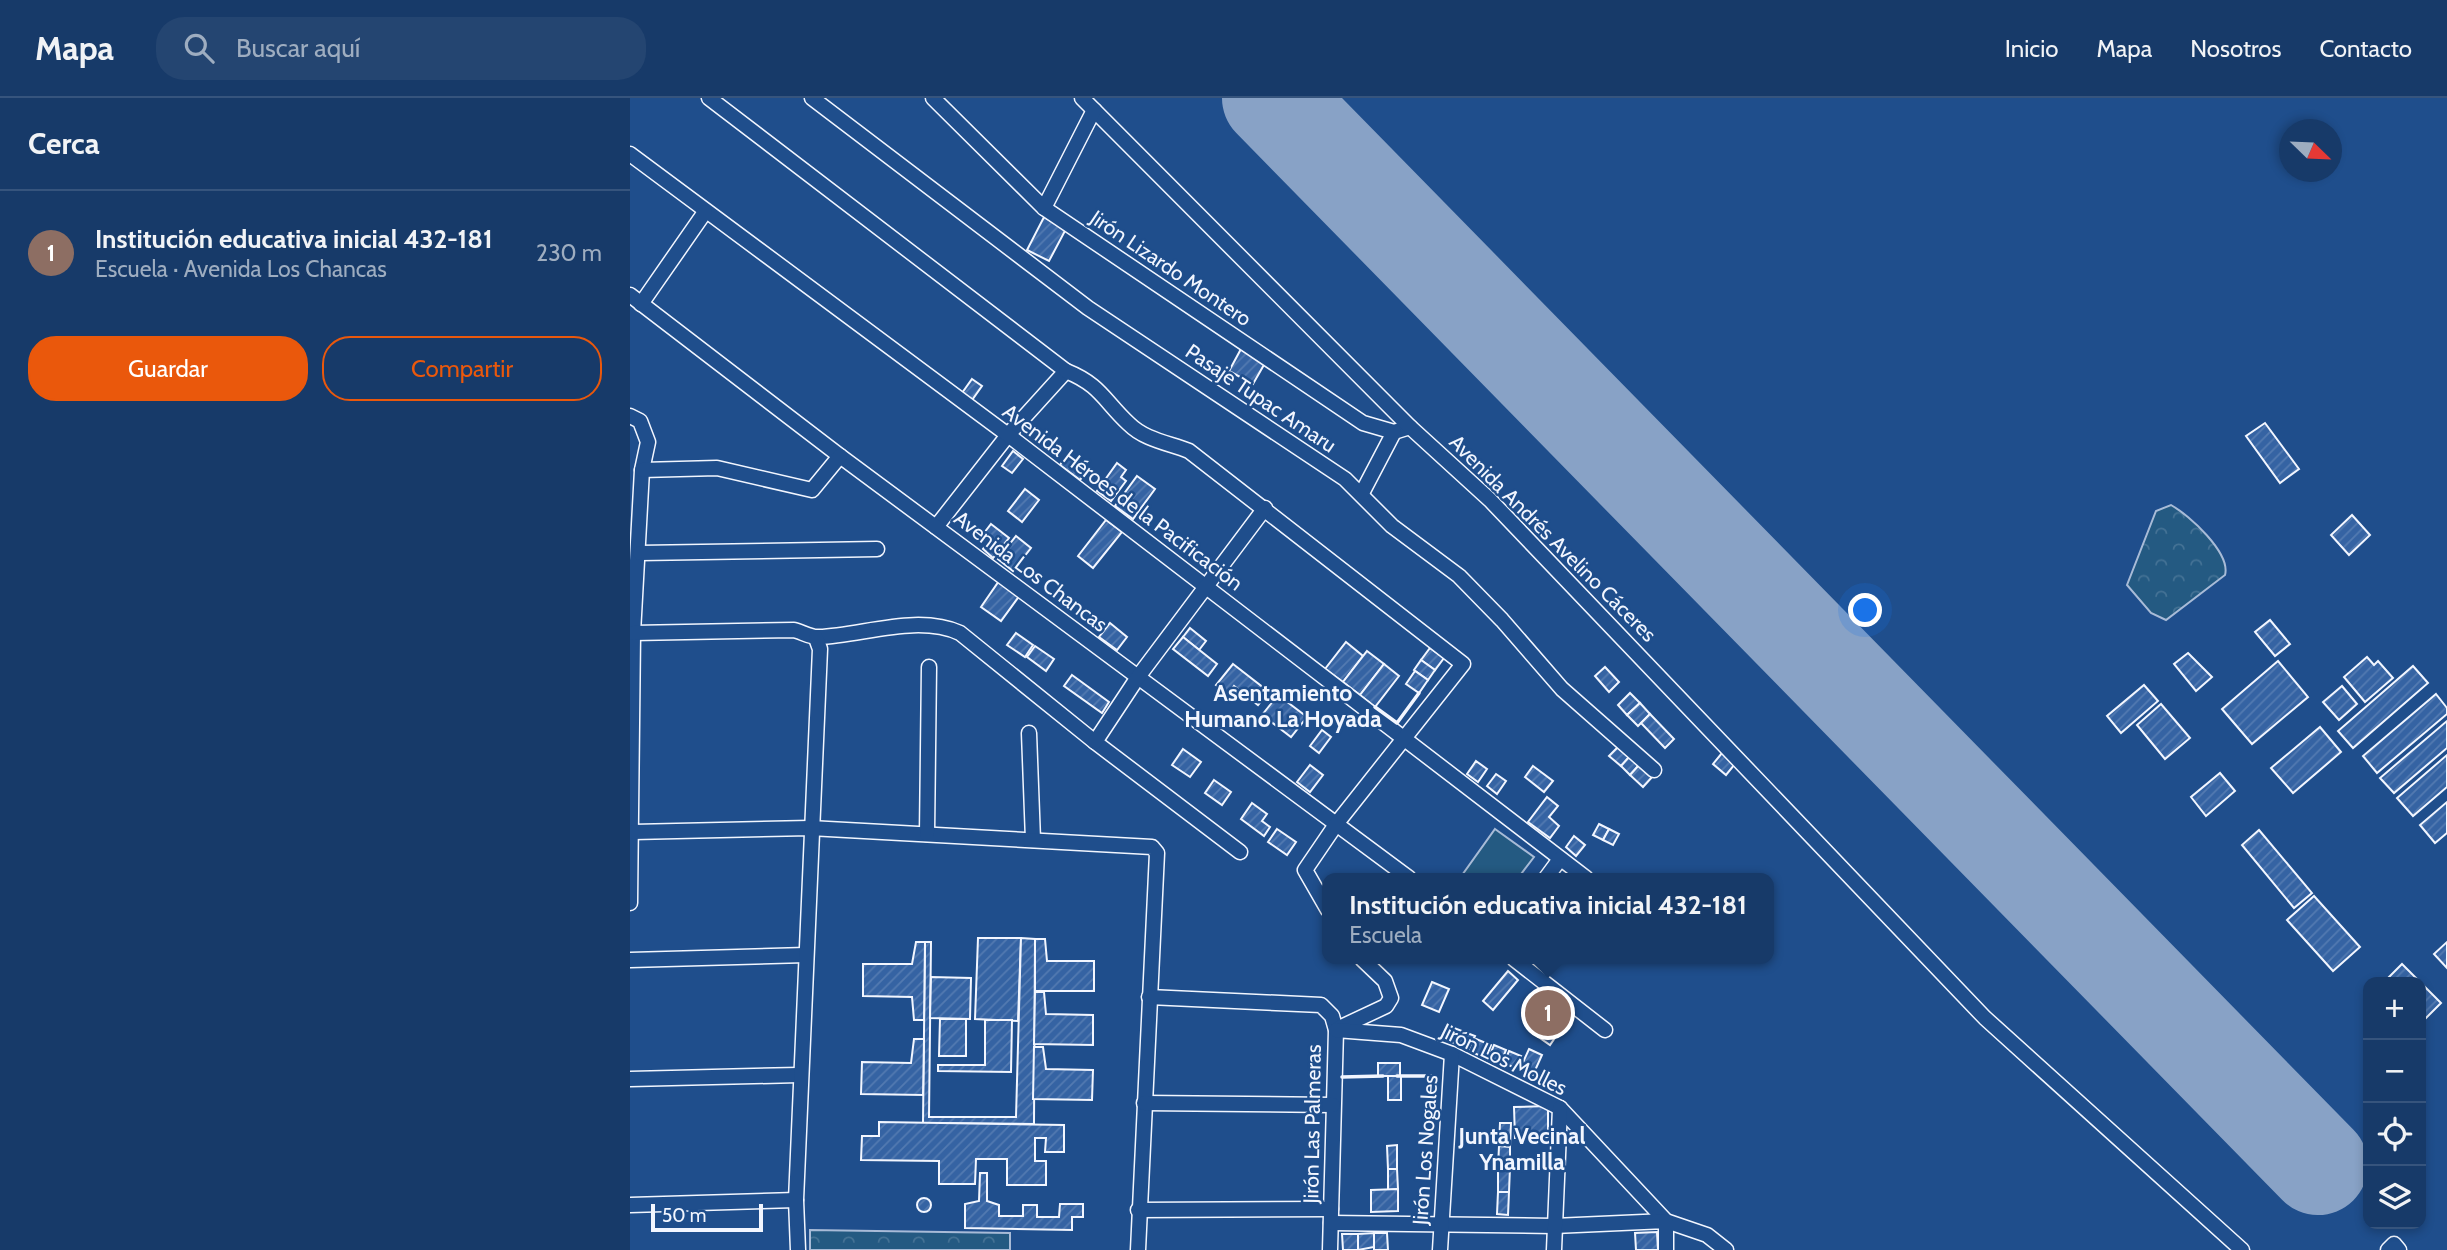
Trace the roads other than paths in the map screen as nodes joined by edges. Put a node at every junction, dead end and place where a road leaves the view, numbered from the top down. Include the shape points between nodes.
1 (709, 98) edge
2 (812, 98) edge
3 (933, 98) edge
4 (1082, 98) edge
5 (1094, 110) junction
6 (630, 154) edge
7 (1044, 208) junction
8 (705, 212) junction
9 (636, 299) edge
10 (1066, 371) junction
11 (635, 418) edge
12 (1410, 427) junction
13 (1394, 432) junction
14 (1008, 435) junction
15 (840, 456) junction
16 (642, 470) junction
17 (1362, 493) junction
18 (1265, 508) junction
19 (634, 525) edge
20 (936, 527) junction
21 (877, 549) dead end
22 (639, 553) junction
23 (1207, 587) junction
24 (633, 633) junction
25 (816, 638) junction
26 (929, 667) dead end
27 (1138, 677) junction
28 (632, 727) edge
29 (1029, 733) dead end
30 (1404, 738) junction
31 (1095, 742) junction
32 (1654, 771) dead end
33 (1337, 823) junction
34 (810, 828) junction
35 (633, 832) junction
36 (927, 834) junction
37 (1033, 840) junction
38 (1240, 852) dead end
39 (1560, 859) junction
40 (1402, 873) edge
41 (1550, 873) edge
42 (1579, 873) edge
43 (1322, 900) edge
44 (630, 903) edge
45 (806, 955) junction
46 (630, 960) edge
47 (1367, 964) edge
48 (1520, 964) edge
49 (1149, 997) junction
50 (1336, 1030) junction
51 (1605, 1030) dead end
52 (1452, 1054) junction
53 (800, 1075) junction
54 (630, 1079) edge
55 (1144, 1102) junction
56 (1333, 1105) junction
57 (1560, 1108) junction
58 (796, 1200) junction
59 (630, 1205) edge
60 (1138, 1210) junction
61 (1331, 1216) junction
62 (1666, 1221) junction
63 (1440, 1222) junction
64 (1554, 1226) junction
65 (798, 1250) edge
66 (1138, 1250) edge
67 (1330, 1250) edge
68 (1440, 1250) edge
69 (1554, 1250) edge
70 (1666, 1250) edge
71 (1726, 1250) edge
72 (2242, 1250) edge
73 (2388, 1250) edge
74 (2399, 1250) edge

1 - 10 street
2 - 17 street, Pasaje Tupac Amaru via 1088,308
3 - 7 street, Jirón Lizardo Montero
4 - 5 street, Avenida Andrés Avelino Cáceres
5 - 7 street
5 - 12 street, Avenida Andrés Avelino Cáceres
6 - 8 street, Avenida Héroes de la Pacificación
7 - 13 street, Jirón Lizardo Montero via 1347,413
8 - 9 street
8 - 14 street, Avenida Héroes de la Pacificación
9 - 15 street, Avenida Los Chancas
10 - 14 street
10 - 18 street via 1083,377 1145,436 1189,451
11 - 16 street via 648,442
12 - 13 street
12 - 72 street, Avenida Andrés Avelino Cáceres via 1570,582 1985,1018
13 - 17 street
14 - 20 street
14 - 23 street, Avenida Héroes de la Pacificación
15 - 16 street via 812,490 717,468
15 - 20 street, Avenida Los Chancas
16 - 19 street
17 - 32 street, Pasaje Tupac Amaru via 1392,526 1459,576 1562,689
18 - 23 street
18 - 30 street via 1463,664
19 - 22 street
20 - 27 street, Avenida Los Chancas
21 - 22 street
22 - 24 street
23 - 27 street
23 - 30 street, Avenida Héroes de la Pacificación
24 - 25 street via 794,630
24 - 28 street
25 - 31 street via 946,626
25 - 34 street via 820,649
26 - 36 street
27 - 31 street
27 - 33 street, Avenida Los Chancas
28 - 35 street
29 - 37 street
30 - 33 street
30 - 39 street, Avenida Héroes de la Pacificación
31 - 38 street
33 - 40 street, Avenida Los Chancas
33 - 43 street via 1305,870
34 - 35 street
34 - 36 street
34 - 45 street
35 - 44 street
36 - 37 street
37 - 49 street via 1145,844 1157,853
39 - 41 street
39 - 42 street, Avenida Héroes de la Pacificación
45 - 46 street
45 - 53 street
47 - 50 street via 1385,981 1391,998 1386,1006
48 - 51 street
49 - 50 street, Jirón Las Palmeras via 1321,1005 1332,1016
49 - 55 street
50 - 52 street, Jirón Los Molles via 1401,1035
50 - 56 street, Jirón Las Palmeras
52 - 57 street, Jirón Los Molles
52 - 63 street, Jirón Los Nogales
53 - 54 street
53 - 58 street
55 - 56 street
55 - 60 street
56 - 61 street, Jirón Las Palmeras
57 - 62 street, Jirón Los Molles
57 - 64 street
58 - 59 street
58 - 65 street
60 - 61 street
60 - 66 street
61 - 63 street
61 - 67 street, Jirón Las Palmeras
62 - 64 street
62 - 70 street
62 - 71 street, Jirón Los Molles via 1707,1235
63 - 64 street
63 - 68 street, Jirón Los Nogales
64 - 69 street
73 - 74 street via 2394,1244

